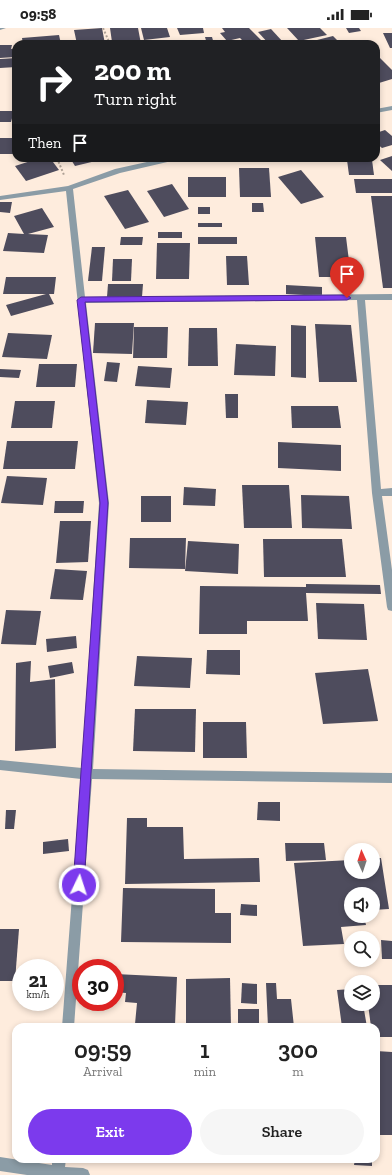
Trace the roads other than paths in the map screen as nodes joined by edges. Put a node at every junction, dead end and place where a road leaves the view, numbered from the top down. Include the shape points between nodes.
1 (392, 108) edge
2 (380, 110) edge
3 (157, 162) edge
4 (69, 188) junction
5 (0, 198) edge
6 (392, 297) edge
7 (360, 298) junction
8 (81, 300) junction
9 (392, 492) edge
10 (377, 493) junction
11 (392, 607) edge
12 (0, 765) edge
13 (87, 774) junction
14 (392, 778) edge
15 (68, 1023) edge
16 (59, 1163) edge
17 (0, 1164) edge
18 (58, 1173) junction
19 (83, 1175) edge

1 - 2 street
3 - 4 street via 118,171
4 - 5 street
4 - 8 street
6 - 7 street
7 - 8 street
7 - 10 street
8 - 13 street via 104,503
9 - 10 street
10 - 11 street
12 - 13 street
13 - 14 street
13 - 15 street
16 - 18 street
17 - 18 street
18 - 19 street

